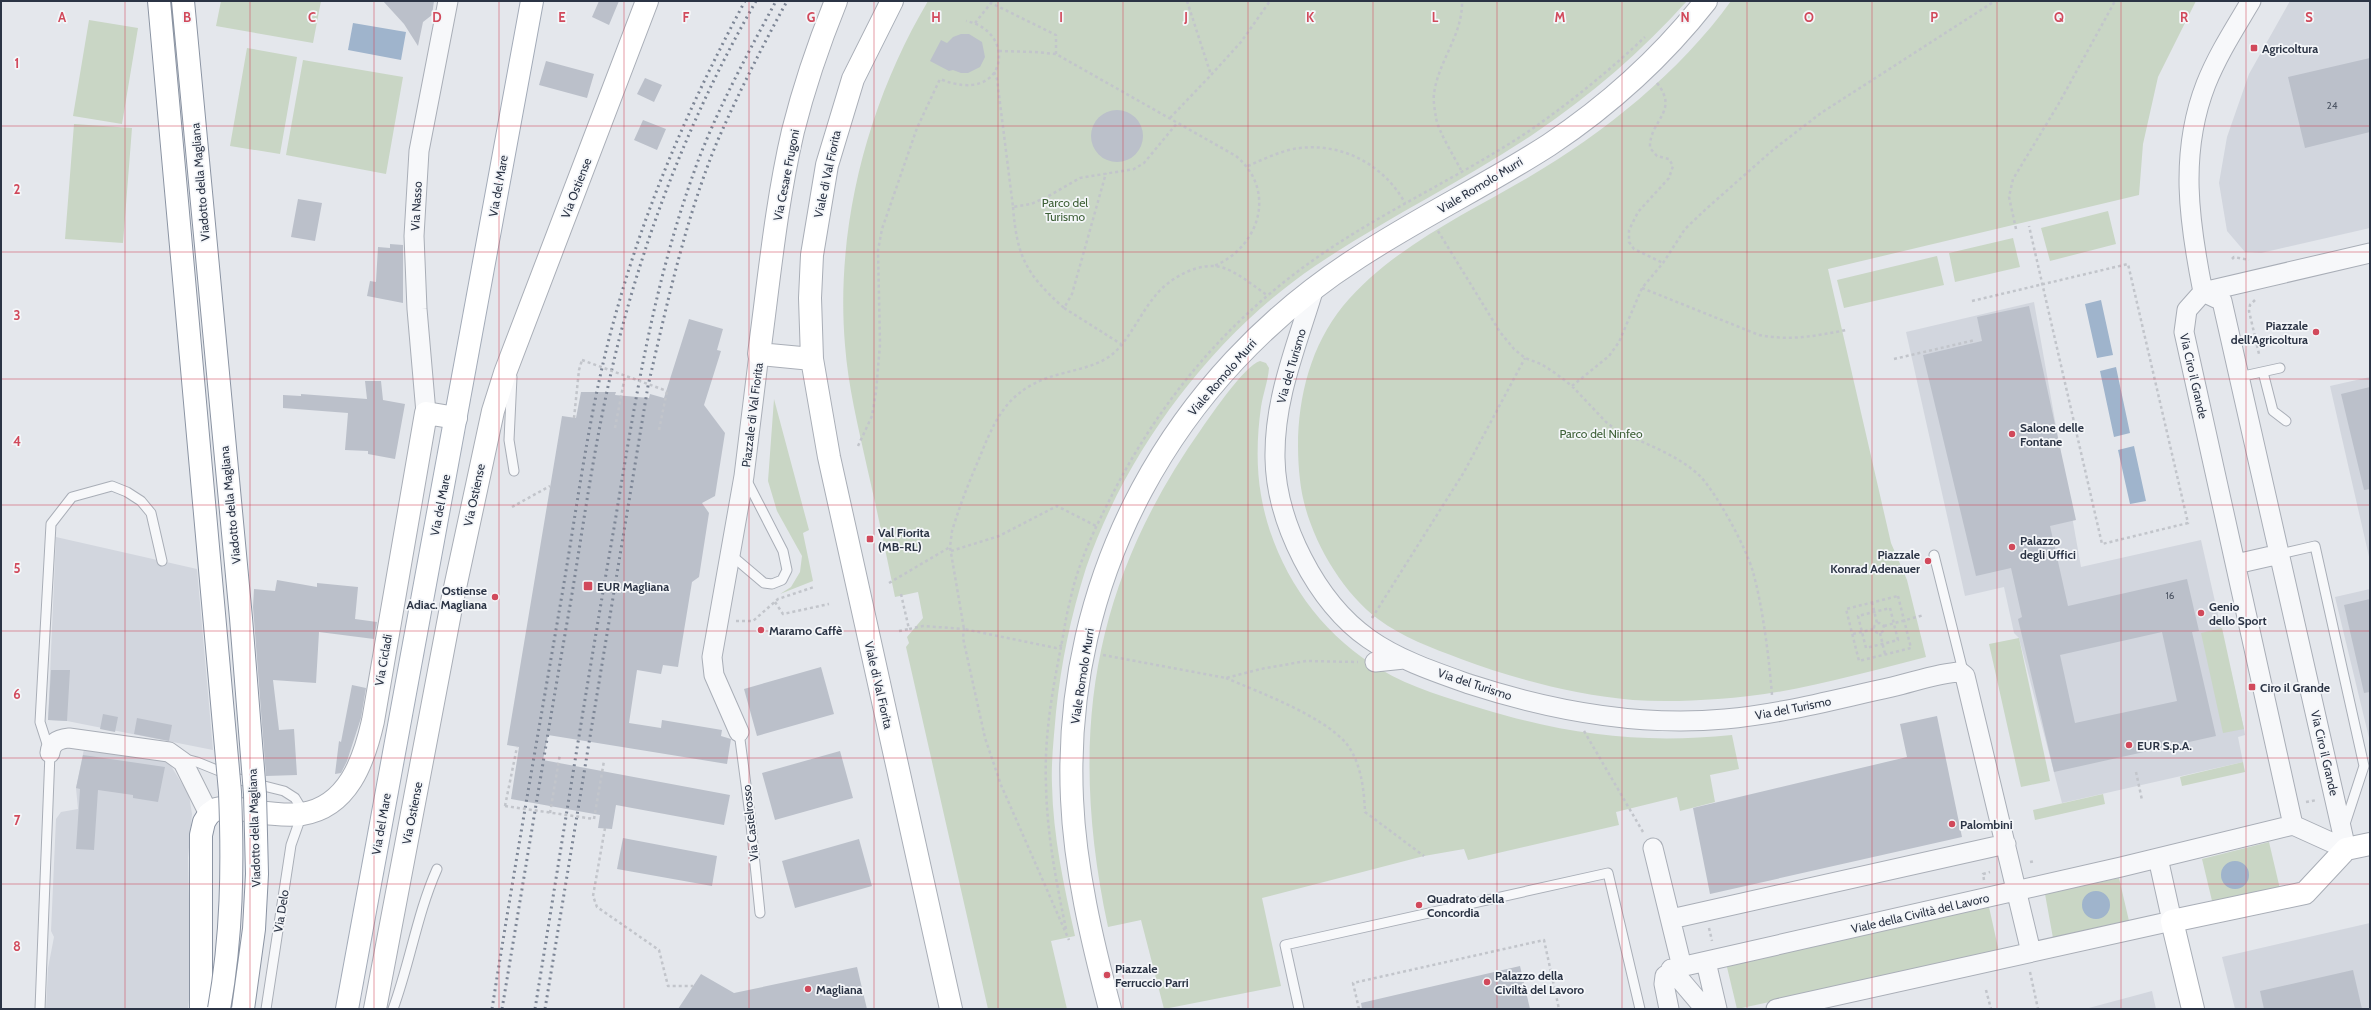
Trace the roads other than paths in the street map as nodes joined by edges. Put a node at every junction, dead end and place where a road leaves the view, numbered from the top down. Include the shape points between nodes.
1 (159, 1) edge
2 (183, 1) edge
3 (448, 1) edge
4 (532, 1) edge
5 (647, 1) edge
6 (836, 1) edge
7 (892, 1) edge
8 (1706, 1) edge
9 (2251, 1) edge
10 (2370, 253) edge
11 (1314, 288) junction
12 (2203, 292) junction
13 (513, 352) junction
14 (759, 354) junction
15 (812, 359) junction
16 (2280, 368) dead end
17 (2263, 372) junction
18 (2239, 377) junction
19 (426, 413) junction
20 (456, 418) junction
21 (2286, 421) dead end
22 (514, 471) dead end
23 (744, 476) junction
24 (2280, 554) junction
25 (731, 555) junction
26 (1934, 555) dead end
27 (162, 561) dead end
28 (2236, 564) junction
29 (1404, 659) junction
30 (1375, 662) road end
31 (1965, 676) junction
32 (739, 732) joint
33 (50, 753) junction
34 (178, 758) junction
35 (209, 814) junction
36 (302, 814) junction
37 (2293, 825) junction
38 (2344, 840) junction
39 (2006, 844) junction
40 (2370, 844) edge
41 (1653, 848) road end
42 (2158, 858) junction
43 (438, 869) dead end
44 (2017, 890) junction
45 (760, 914) dead end
46 (1671, 919) junction
47 (2172, 921) junction
48 (2028, 953) junction
49 (1706, 962) junction
50 (1676, 968) junction
51 (201, 1000) edge
52 (40, 1009) edge
53 (219, 1009) edge
54 (243, 1009) edge
55 (266, 1009) edge
56 (347, 1009) edge
57 (376, 1009) edge
58 (393, 1009) edge
59 (952, 1009) edge
60 (1110, 1009) edge
61 (1299, 1009) edge
62 (1640, 1009) edge
63 (1669, 1009) edge
64 (1706, 1009) edge
65 (1717, 1009) edge
66 (1776, 1009) edge
67 (2193, 1009) edge

1 - 53 main road, Viadotto della Magliana, bridge via 230,792 233,846 231,917
2 - 54 main road, Viadotto della Magliana, bridge via 255,794 257,874 254,929
3 - 19 street, Via Nasso via 419,151 414,228 417,309
4 - 20 main road, Via del Mare
5 - 13 main road, Via Ostiense
6 - 14 main road, Via Cesare Frugoni via 811,69 794,130 774,241
7 - 15 main road, Viale di Val Fiorita via 853,79 827,165 812,255
8 - 11 main road, Viale Romolo Murri via 1634,80 1590,116 1504,172 1359,256
9 - 12 street via 2206,84 2190,144 2189,215
10 - 12 street
11 - 29 street, Via del Turismo via 1283,385 1277,421 1275,458 1283,511 1300,553 1328,598 1359,631
11 - 60 main road, Viale Romolo Murri via 1281,314 1239,354 1190,411 1142,488 1103,575 1078,681 1072,752 1072,799 1076,844
12 - 18 street, Via Ciro il Grande via 2222,301
12 - 28 street, Via Ciro il Grande via 2187,310 2184,332
13 - 22 lane via 509,440
13 - 57 main road, Via Ostiense via 493,411 452,597
14 - 15 main road
14 - 23 street, Piazzale di Val Fiorita
15 - 59 main road, Viale di Val Fiorita via 831,464
16 - 17 lane
17 - 18 lane
17 - 21 lane via 2273,411
18 - 24 street, Via Ciro il Grande
19 - 20 main road
19 - 36 main road, Via Cicladi via 367,746 354,778 343,792 323,806
20 - 56 main road, Via del Mare
23 - 25 street, Piazzale di Val Fiorita
23 - 25 lane, Piazzale di Val Fiorita via 783,551 787,570 782,580 764,583
24 - 28 street
24 - 38 street, Via Ciro il Grande
24 - 38 lane via 2315,546 2364,766
25 - 32 street, Piazzale di Val Fiorita via 712,664 714,675
26 - 31 lane
27 - 33 lane via 151,513 142,501 112,486 72,496 51,524 40,722
28 - 37 street, Via Ciro il Grande
29 - 30 street
29 - 31 street, Via del Turismo via 1484,689 1572,712 1652,720 1725,719 1803,707 1957,672
31 - 39 street
32 - 45 lane, Via Castelrosso
33 - 34 street via 53,744 69,738 169,752
33 - 52 lane
34 - 35 street via 186,767
34 - 36 lane via 197,762 244,781 284,791 295,798
35 - 36 main road, Via Cicladi via 226,807
35 - 51 main road via 201,835
36 - 55 lane, Via Delo via 291,845
37 - 38 street
37 - 42 street, Viale della Civiltà del Lavoro
38 - 40 main road
38 - 47 main road via 2305,893
39 - 44 street
39 - 46 street
41 - 46 street
42 - 44 street, Viale della Civiltà del Lavoro
42 - 47 street
43 - 58 lane via 421,909
44 - 48 street
44 - 49 street, Viale della Civiltà del Lavoro
46 - 50 street
47 - 48 street
47 - 67 main road
48 - 66 street
49 - 50 street, Viale della Civiltà del Lavoro
49 - 65 street
50 - 63 street via 1665,976
50 - 64 street
61 - 62 lane via 1285,944 1608,873

